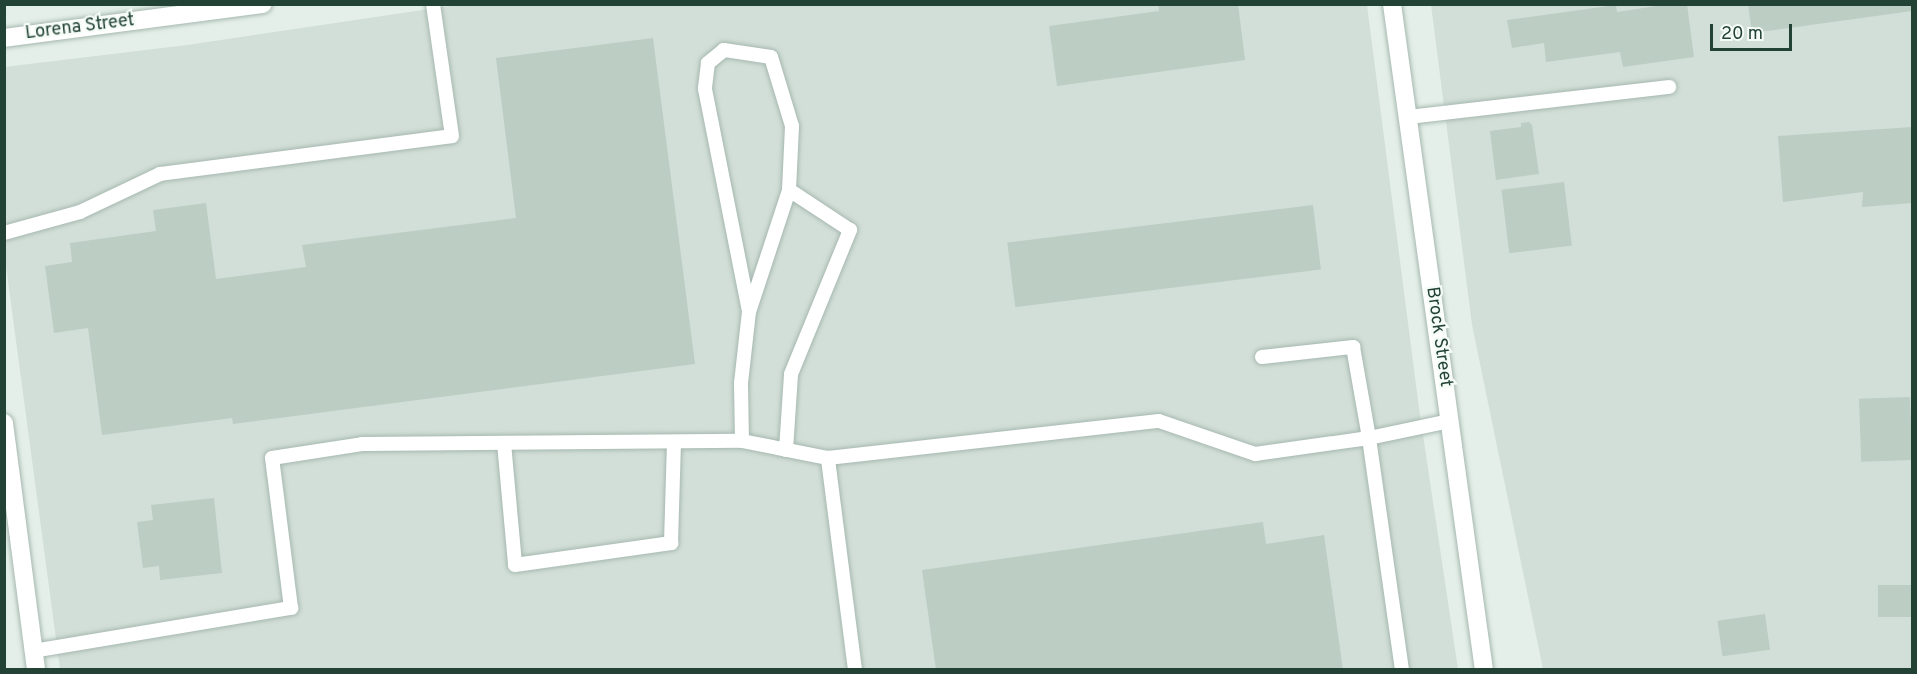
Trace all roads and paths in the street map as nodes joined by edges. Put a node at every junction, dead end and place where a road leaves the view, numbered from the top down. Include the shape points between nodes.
1 (263, 4) edge
2 (433, 4) edge
3 (1392, 4) edge
4 (4, 38) edge
5 (1669, 87) dead end
6 (1409, 117) junction
7 (789, 190) junction
8 (4, 233) edge
9 (749, 312) junction
10 (1262, 357) dead end
11 (1450, 421) junction
12 (4, 423) edge
13 (1369, 438) junction
14 (742, 441) junction
15 (674, 442) junction
16 (504, 443) junction
17 (786, 450) junction
18 (828, 458) junction
19 (33, 651) junction
20 (36, 669) edge
21 (855, 669) edge
22 (1402, 669) edge
23 (1484, 669) edge

1 - 4 street, Lorena Street
2 - 8 lane via 452,136 160,174 80,212
3 - 6 street, Brock Street
5 - 6 lane
6 - 11 street, Brock Street
7 - 9 lane
7 - 9 lane via 792,126 771,57 724,50 708,63 705,89
7 - 17 lane via 850,230 791,374
9 - 14 lane via 741,383
10 - 13 lane via 1353,347
11 - 13 lane
11 - 23 street, Brock Street
12 - 19 street
13 - 18 lane via 1255,454 1159,421
13 - 22 lane
14 - 15 lane
14 - 17 lane
15 - 16 lane
15 - 16 lane via 671,543 515,565
16 - 19 lane via 362,444 272,458 291,608
17 - 18 lane
18 - 21 lane
19 - 20 street

